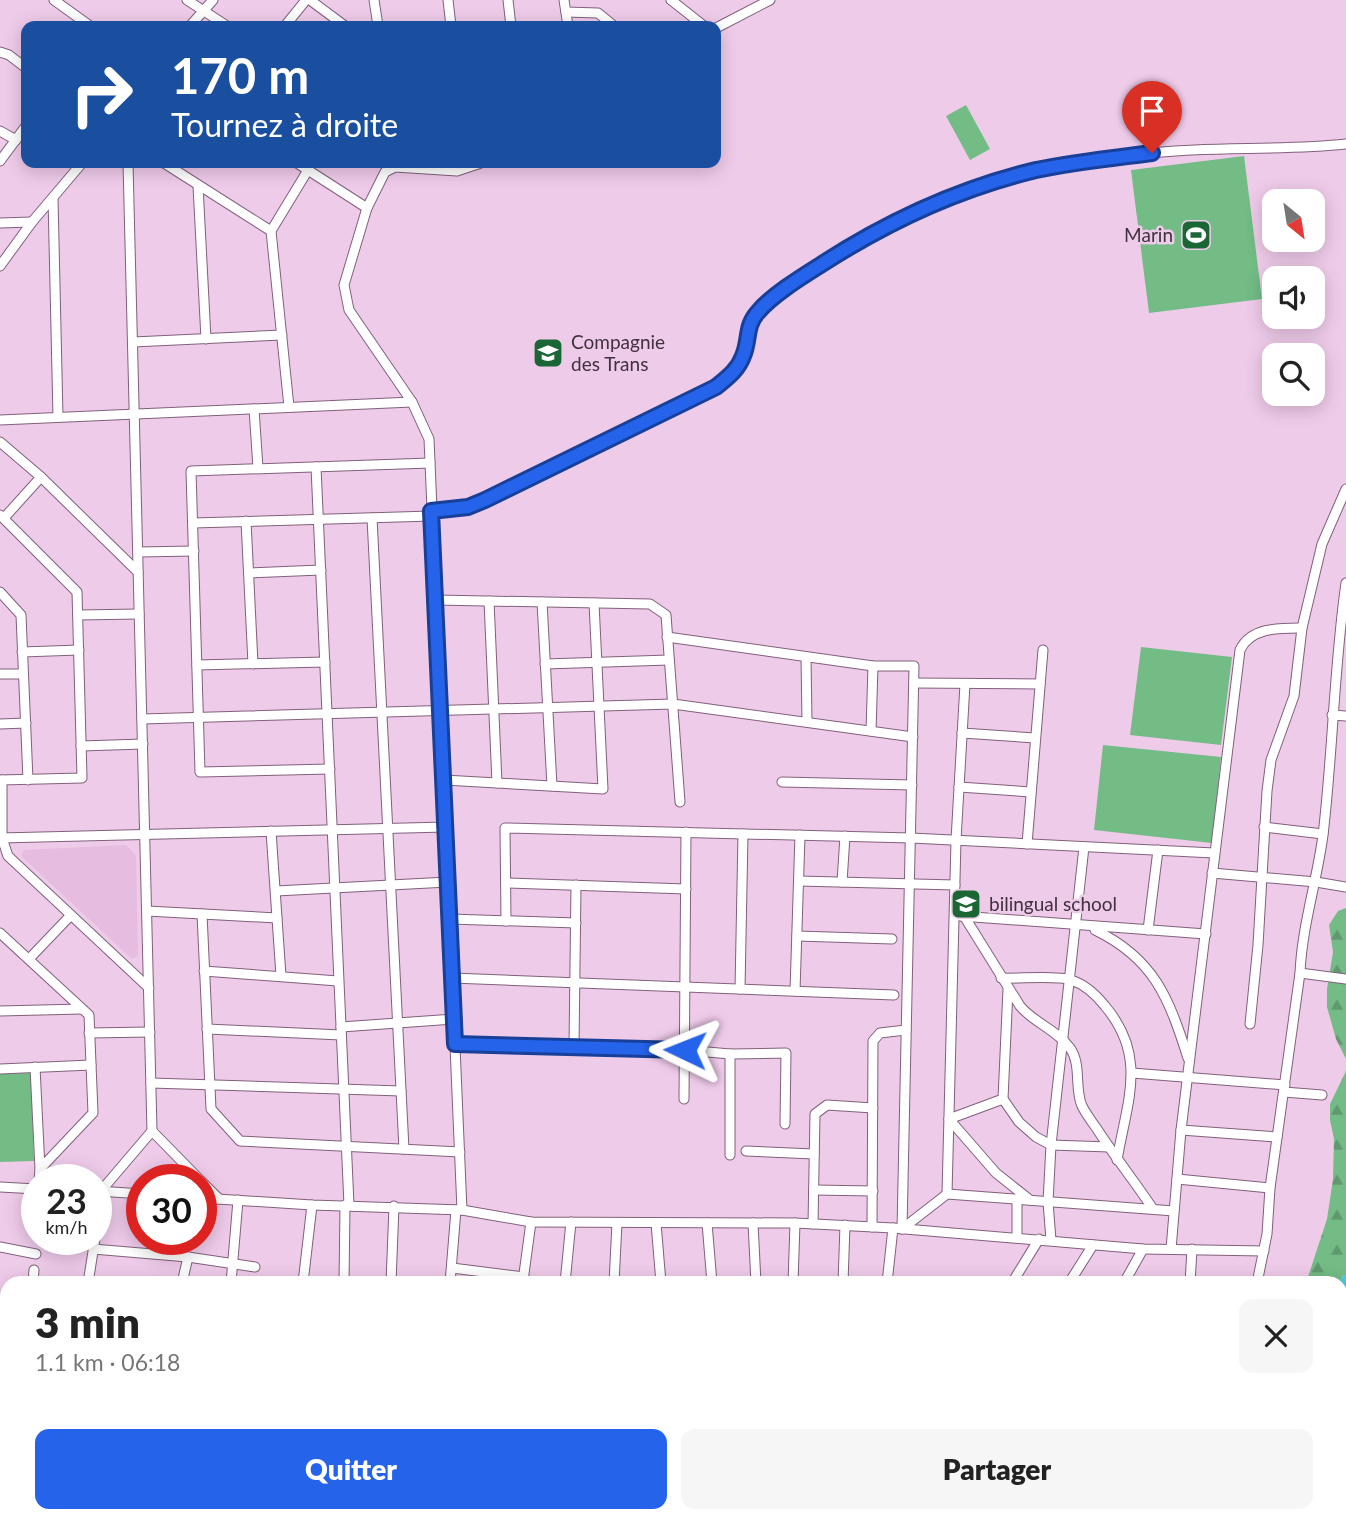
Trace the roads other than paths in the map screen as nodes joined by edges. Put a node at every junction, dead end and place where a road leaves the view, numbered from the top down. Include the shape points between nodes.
1 (54, 0) edge
2 (187, 0) edge
3 (214, 0) edge
4 (308, 0) edge
5 (374, 0) edge
6 (447, 0) edge
7 (508, 0) edge
8 (564, 0) edge
9 (671, 0) edge
10 (767, 0) edge
11 (204, 11) junction
12 (566, 12) junction
13 (83, 21) edge
14 (195, 21) edge
15 (219, 21) edge
16 (289, 21) edge
17 (338, 21) edge
18 (377, 21) edge
19 (450, 21) edge
20 (510, 21) edge
21 (567, 21) edge
22 (608, 21) edge
23 (698, 21) edge
24 (721, 25) edge
25 (0, 52) edge
26 (21, 64) edge
27 (0, 131) edge
28 (21, 133) edge
29 (16, 140) junction
30 (1346, 144) edge
31 (0, 161) edge
32 (78, 168) edge
33 (128, 168) edge
34 (171, 168) edge
35 (305, 168) edge
36 (390, 168) edge
37 (426, 168) edge
38 (464, 168) edge
39 (308, 170) junction
40 (198, 186) junction
41 (53, 198) junction
42 (367, 208) junction
43 (32, 222) junction
44 (0, 223) edge
45 (271, 231) junction
46 (0, 266) edge
47 (282, 335) junction
48 (206, 339) junction
49 (133, 342) junction
50 (412, 402) junction
51 (289, 407) junction
52 (254, 409) junction
53 (134, 414) junction
54 (58, 417) junction
55 (0, 420) edge
56 (0, 442) edge
57 (430, 463) junction
58 (316, 467) junction
59 (258, 468) junction
60 (41, 477) junction
61 (1346, 489) edge
62 (432, 514) junction
63 (2, 517) edge
64 (372, 518) junction
65 (318, 519) junction
66 (246, 521) junction
67 (193, 523) junction
68 (194, 551) junction
69 (138, 552) junction
70 (321, 570) junction
71 (138, 572) junction
72 (249, 573) junction
73 (1346, 583) edge
74 (0, 592) edge
75 (436, 600) junction
76 (489, 601) junction
77 (542, 602) junction
78 (594, 603) junction
79 (139, 614) junction
80 (78, 615) junction
81 (1302, 628) junction
82 (667, 637) junction
83 (79, 650) junction
84 (1043, 650) dead end
85 (22, 652) junction
86 (806, 657) junction
87 (669, 660) junction
88 (597, 662) junction
89 (325, 663) junction
90 (253, 664) junction
91 (545, 664) junction
92 (197, 665) junction
93 (873, 666) junction
94 (0, 674) edge
95 (23, 674) junction
96 (914, 683) junction
97 (965, 684) junction
98 (1040, 684) junction
99 (1333, 692) junction
100 (1346, 693) edge
101 (673, 704) junction
102 (599, 706) junction
103 (548, 707) junction
104 (494, 709) junction
105 (441, 710) junction
106 (382, 712) junction
107 (327, 714) junction
108 (1332, 715) junction
109 (1346, 716) edge
110 (199, 718) junction
111 (142, 719) junction
112 (807, 722) junction
113 (26, 723) junction
114 (0, 724) edge
115 (871, 731) junction
116 (962, 733) junction
117 (913, 737) junction
118 (1035, 738) junction
119 (143, 744) junction
120 (81, 746) junction
121 (330, 769) junction
122 (1, 780) edge
123 (28, 780) junction
124 (444, 780) junction
125 (782, 782) dead end
126 (497, 783) junction
127 (912, 785) junction
128 (552, 786) junction
129 (959, 787) junction
130 (1031, 792) junction
131 (680, 802) dead end
132 (446, 827) junction
133 (1264, 827) junction
134 (388, 828) junction
135 (332, 830) junction
136 (271, 831) junction
137 (686, 832) junction
138 (743, 834) junction
139 (1323, 834) junction
140 (145, 835) junction
141 (800, 835) junction
142 (845, 836) junction
143 (1, 838) edge
144 (911, 838) junction
145 (956, 840) junction
146 (1027, 844) junction
147 (1084, 846) junction
148 (1158, 850) junction
149 (1214, 853) junction
150 (1212, 873) junction
151 (1261, 877) junction
152 (799, 881) junction
153 (448, 882) junction
154 (842, 882) junction
155 (1316, 882) junction
156 (506, 883) junction
157 (909, 883) junction
158 (391, 885) junction
159 (955, 885) junction
160 (576, 886) junction
161 (1346, 887) edge
162 (335, 888) junction
163 (686, 889) junction
164 (275, 891) junction
165 (147, 911) junction
166 (202, 914) junction
167 (71, 915) junction
168 (960, 916) junction
169 (277, 918) junction
170 (450, 919) junction
171 (506, 921) junction
172 (576, 923) junction
173 (1075, 926) junction
174 (1090, 927) junction
175 (1148, 930) junction
176 (0, 933) edge
177 (1206, 934) junction
178 (797, 936) junction
179 (892, 939) dead end
180 (29, 959) junction
181 (204, 971) junction
182 (1300, 973) junction
183 (281, 976) junction
184 (452, 978) junction
185 (1001, 978) junction
186 (1070, 979) junction
187 (1346, 979) edge
188 (338, 981) junction
189 (575, 982) junction
190 (685, 987) junction
191 (149, 988) junction
192 (740, 989) junction
193 (1008, 989) junction
194 (795, 991) junction
195 (894, 995) dead end
196 (82, 1009) junction
197 (0, 1011) edge
198 (454, 1019) junction
199 (398, 1023) junction
200 (1250, 1024) dead end
201 (207, 1029) junction
202 (906, 1030) junction
203 (341, 1031) junction
204 (150, 1032) junction
205 (89, 1034) junction
206 (1063, 1041) junction
207 (455, 1044) junction
208 (574, 1047) junction
209 (685, 1050) junction
210 (730, 1054) junction
211 (1190, 1063) junction
212 (91, 1065) junction
213 (35, 1067) junction
214 (0, 1069) edge
215 (1132, 1073) junction
216 (1188, 1076) junction
217 (151, 1083) junction
218 (210, 1085) junction
219 (344, 1089) junction
220 (1284, 1089) junction
221 (401, 1091) junction
222 (1322, 1095) dead end
223 (684, 1099) dead end
224 (1003, 1099) junction
225 (873, 1108) junction
226 (949, 1119) junction
227 (785, 1124) dead end
228 (1181, 1130) junction
229 (152, 1131) junction
230 (1278, 1137) junction
231 (1051, 1145) junction
232 (346, 1146) junction
233 (1109, 1147) junction
234 (404, 1149) junction
235 (746, 1151) dead end
236 (460, 1152) junction
237 (814, 1154) junction
238 (730, 1155) dead end
239 (1117, 1160) junction
240 (40, 1164) edge
241 (45, 1164) edge
242 (185, 1164) edge
243 (112, 1175) edge
244 (1177, 1179) junction
245 (0, 1187) edge
246 (21, 1188) edge
247 (1270, 1188) junction
248 (814, 1190) junction
249 (873, 1191) junction
250 (947, 1194) junction
251 (219, 1199) edge
252 (1017, 1199) junction
253 (238, 1200) junction
254 (1030, 1200) junction
255 (1048, 1202) junction
256 (312, 1205) junction
257 (347, 1205) junction
258 (394, 1206) junction
259 (1153, 1209) junction
260 (459, 1210) junction
261 (1174, 1211) junction
262 (531, 1222) junction
263 (571, 1222) junction
264 (617, 1223) junction
265 (656, 1223) junction
266 (706, 1223) junction
267 (753, 1223) junction
268 (795, 1223) junction
269 (813, 1224) junction
270 (845, 1225) junction
271 (872, 1227) junction
272 (897, 1228) junction
273 (1017, 1237) junction
274 (1039, 1239) junction
275 (1051, 1240) junction
276 (1093, 1245) junction
277 (112, 1246) edge
278 (0, 1247) edge
279 (1143, 1249) junction
280 (1171, 1249) junction
281 (1192, 1249) junction
282 (21, 1251) edge
283 (1265, 1251) junction
284 (92, 1255) edge
285 (188, 1257) junction
286 (232, 1264) junction
287 (255, 1267) dead end
288 (452, 1268) junction
289 (34, 1270) dead end
290 (34, 1276) edge
291 (89, 1276) edge
292 (184, 1276) edge
293 (232, 1276) edge
294 (304, 1276) edge
295 (344, 1276) edge
296 (391, 1276) edge
297 (451, 1276) edge
298 (500, 1276) edge
299 (524, 1276) edge
300 (566, 1276) edge
301 (614, 1276) edge
302 (660, 1276) edge
303 (711, 1276) edge
304 (756, 1276) edge
305 (793, 1276) edge
306 (843, 1276) edge
307 (888, 1276) edge
308 (1016, 1276) edge
309 (1073, 1276) edge
310 (1128, 1276) edge
311 (1190, 1276) edge
312 (1260, 1276) edge

1 - 13 street
2 - 11 street
3 - 11 street
4 - 16 street
4 - 17 street
5 - 18 street
6 - 19 street
7 - 20 street
8 - 12 street
9 - 23 street
10 - 24 street
11 - 14 street
11 - 15 street
12 - 21 street
12 - 22 street via 587,10
25 - 26 street
27 - 29 street
28 - 29 street
29 - 31 street
30 - 62 street via 1152,153 1034,171 965,193 853,244 758,311 747,327 739,365 716,387 485,500
32 - 41 street
33 - 49 street
34 - 40 street
35 - 39 street
36 - 42 street
37 - 38 street
39 - 42 street
39 - 45 street
40 - 45 street
40 - 48 street
41 - 43 street
41 - 54 street
42 - 50 street via 348,268 345,299
43 - 44 street
43 - 46 street
45 - 47 street
47 - 48 street
47 - 51 street
48 - 49 street
49 - 53 street
50 - 51 street
50 - 57 street via 429,439
51 - 52 street
52 - 53 street
52 - 59 street
53 - 54 street
53 - 69 street
54 - 55 street
56 - 60 street
57 - 58 street
57 - 62 street
58 - 59 street
58 - 65 street
59 - 67 street via 191,471
60 - 63 street
60 - 71 street
61 - 81 street via 1322,544
62 - 64 street
62 - 75 street
63 - 80 street via 77,592
64 - 65 street
64 - 106 street
65 - 66 street
65 - 70 street
66 - 67 street
66 - 72 street
67 - 68 street
68 - 69 street
68 - 92 street
69 - 71 street
70 - 72 street
70 - 89 street
71 - 79 street
72 - 90 street
73 - 99 street
74 - 85 street via 21,615
75 - 76 street
75 - 105 street
76 - 77 street
76 - 104 street
77 - 78 street
77 - 91 street
78 - 82 street via 650,604 666,615
78 - 88 street
79 - 80 street
79 - 111 street
80 - 83 street
81 - 133 street via 1294,696 1271,760
81 - 149 street via 1253,635 1240,650
82 - 86 street
82 - 87 street
83 - 85 street
83 - 120 street
84 - 98 street
85 - 95 street
86 - 93 street
86 - 112 street
87 - 88 street
87 - 101 street
88 - 91 street
88 - 102 street
89 - 90 street
89 - 107 street
90 - 92 street
91 - 103 street
92 - 110 street
93 - 96 street via 914,666
93 - 115 street
94 - 95 street
95 - 113 street
96 - 97 street
96 - 117 street
97 - 98 street
97 - 116 street
98 - 118 street
99 - 100 street
99 - 108 street
101 - 102 street
101 - 112 street
101 - 131 street
102 - 103 street
102 - 128 street via 603,789
103 - 104 street
103 - 128 street
104 - 105 street
104 - 126 street
105 - 106 street
105 - 124 street
106 - 107 street
106 - 134 street
107 - 110 street
107 - 121 street
108 - 109 street
108 - 139 street
110 - 111 street
110 - 121 street via 200,772
111 - 119 street
112 - 115 street
113 - 114 street
113 - 123 street
115 - 117 street
116 - 118 street
116 - 129 street
117 - 127 street
118 - 130 street
119 - 120 street
119 - 140 street
120 - 123 street via 82,778
121 - 135 street
122 - 123 street
122 - 143 street
124 - 126 street
124 - 132 street
125 - 127 street
126 - 128 street
127 - 144 street
129 - 130 street
129 - 145 street
130 - 146 street
132 - 134 street
132 - 153 street
133 - 139 street
133 - 151 street
134 - 135 street
134 - 158 street
135 - 136 street
135 - 162 street
136 - 140 street
136 - 164 street
137 - 138 street
137 - 156 street via 505,828
137 - 163 street
138 - 141 street
138 - 192 street
139 - 155 street
140 - 143 street
140 - 165 street
141 - 142 street
141 - 152 street
142 - 144 street
142 - 154 street
143 - 167 street via 8,856
144 - 145 street
144 - 157 street
145 - 146 street
145 - 159 street
146 - 147 street
147 - 148 street
147 - 173 street
148 - 149 street
148 - 175 street
149 - 150 street
150 - 151 street
150 - 177 street
151 - 155 street
151 - 200 street
152 - 154 street
152 - 178 street
153 - 158 street
153 - 170 street
154 - 157 street
155 - 161 street
155 - 182 street
156 - 160 street
156 - 171 street
157 - 159 street
157 - 202 street
158 - 162 street
158 - 199 street
159 - 168 street
160 - 163 street
160 - 172 street
162 - 164 street
162 - 188 street
163 - 190 street
164 - 169 street
165 - 166 street
165 - 191 street
166 - 169 street
166 - 181 street
167 - 180 street
167 - 191 street
168 - 173 street
168 - 185 street
168 - 226 street
169 - 183 street
170 - 171 street
170 - 184 street
171 - 172 street
172 - 189 street
173 - 174 street
173 - 186 street
174 - 175 street
174 - 211 street via 1154,976 1168,998
175 - 177 street
176 - 180 street
177 - 211 street
178 - 179 street
178 - 194 street
180 - 196 street
181 - 183 street
181 - 201 street
182 - 187 street
182 - 220 street
183 - 188 street
184 - 189 street
184 - 198 street
185 - 186 street
185 - 193 street
186 - 206 street
186 - 215 street via 1116,1018 1131,1053
188 - 203 street
189 - 190 street
189 - 208 street
190 - 192 street
190 - 209 street
191 - 204 street
192 - 194 street
193 - 206 street via 1027,1014
193 - 224 street
194 - 195 street
196 - 197 street
196 - 205 street via 89,1015
198 - 199 street
198 - 207 street
199 - 203 street
199 - 221 street
201 - 203 street
201 - 218 street
202 - 225 street via 880,1033 873,1041
202 - 272 street
203 - 219 street
204 - 205 street
204 - 217 street
205 - 212 street
206 - 231 street
206 - 233 street via 1077,1067 1082,1106
207 - 208 street
207 - 236 street
208 - 209 street
209 - 210 street
209 - 223 street
210 - 227 street via 786,1054
210 - 238 street
211 - 216 street
212 - 213 street
212 - 241 street via 93,1113
213 - 214 street
213 - 240 street
215 - 216 street
215 - 239 street
216 - 220 street
216 - 228 street
217 - 218 street
217 - 229 street
218 - 219 street
218 - 232 street via 211,1109 240,1141
219 - 221 street
219 - 232 street
220 - 222 street
220 - 230 street
221 - 234 street
224 - 226 street
224 - 231 street via 1019,1122
225 - 237 street via 820,1108 814,1119
225 - 249 street
226 - 250 street
226 - 254 street via 996,1173
228 - 230 street
228 - 244 street
229 - 242 street
229 - 243 street
230 - 247 street
231 - 233 street
231 - 255 street
232 - 234 street
232 - 257 street
233 - 239 street
234 - 236 street
235 - 237 street
236 - 260 street
237 - 248 street
239 - 259 street
244 - 247 street
244 - 261 street
245 - 246 street
247 - 283 street
248 - 249 street
248 - 269 street
249 - 271 street
250 - 252 street
250 - 272 street
251 - 253 street
252 - 254 street
252 - 273 street
253 - 256 street
253 - 286 street
254 - 255 street
255 - 259 street
255 - 275 street
256 - 257 street
256 - 294 street
257 - 258 street
257 - 295 street
258 - 260 street
258 - 296 street
259 - 261 street
260 - 262 street
260 - 288 street
261 - 280 street
262 - 263 street
262 - 299 street
263 - 264 street
263 - 300 street
264 - 265 street
264 - 301 street
265 - 266 street
265 - 302 street
266 - 267 street
266 - 303 street
267 - 268 street
267 - 304 street
268 - 269 street
268 - 305 street
269 - 270 street
270 - 271 street
270 - 306 street
271 - 272 street
272 - 273 street
272 - 307 street
273 - 274 street
274 - 275 street
274 - 308 street
275 - 276 street
276 - 279 street
276 - 309 street
277 - 285 street
278 - 282 street
279 - 280 street
279 - 310 street
280 - 281 street
281 - 283 street
281 - 311 street
283 - 312 street
284 - 291 street
285 - 286 street
285 - 292 street
286 - 287 street
286 - 293 street
288 - 297 street
288 - 298 street
289 - 290 street

